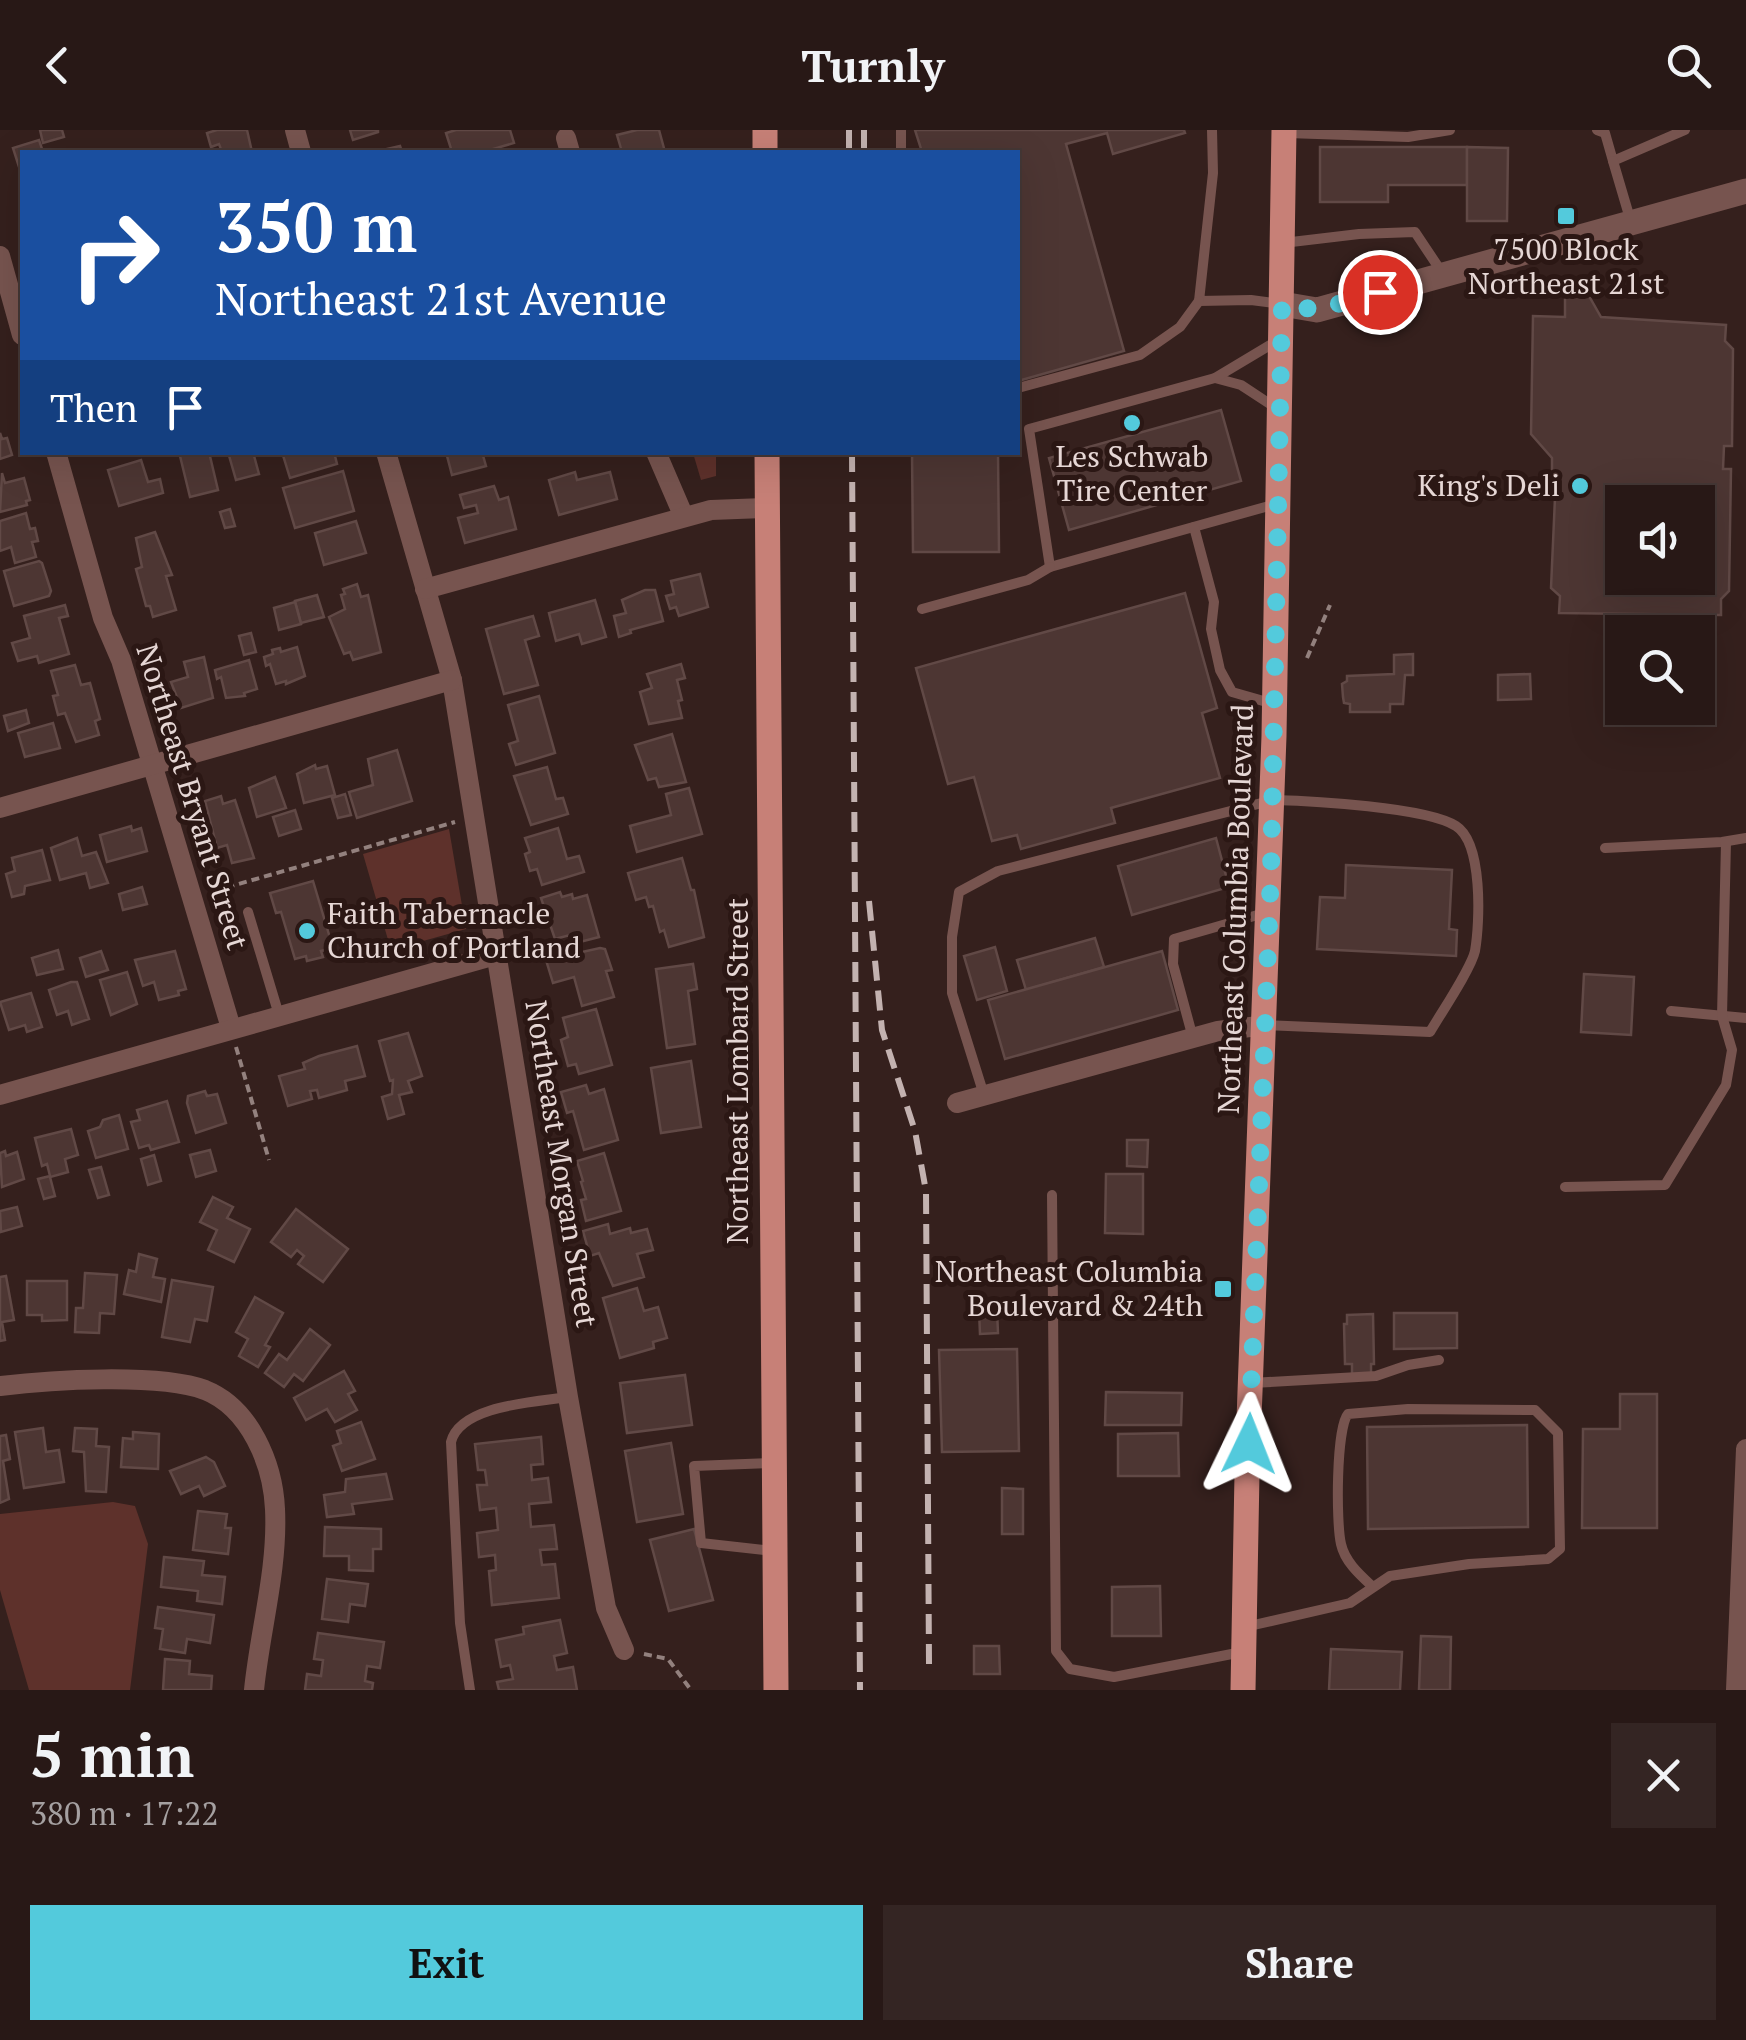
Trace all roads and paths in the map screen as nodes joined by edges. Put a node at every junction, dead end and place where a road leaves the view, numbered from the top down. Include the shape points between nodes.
1 (1212, 130) edge
2 (1450, 130) edge
3 (1597, 130) edge
4 (1685, 130) edge
5 (1284, 131) edge
6 (1612, 161) junction
7 (1746, 191) edge
8 (1631, 222) junction
9 (1282, 243) junction
10 (0, 256) edge
11 (1443, 274) junction
12 (1198, 301) junction
13 (1282, 304) junction
14 (20, 328) edge
15 (1281, 338) junction
16 (1215, 378) junction
17 (1020, 387) edge
18 (1280, 411) junction
19 (57, 455) edge
20 (387, 455) edge
21 (657, 455) edge
22 (766, 455) edge
23 (1278, 503) junction
24 (767, 508) junction
25 (684, 517) junction
26 (1194, 527) junction
27 (1050, 567) junction
28 (425, 589) junction
29 (1330, 605) dead end
30 (922, 609) dead end
31 (1308, 658) dead end
32 (452, 680) junction
33 (1275, 704) junction
34 (151, 765) junction
35 (1273, 800) junction
36 (0, 808) edge
37 (444, 825) dead end
38 (1746, 838) edge
39 (1726, 842) junction
40 (1606, 848) dead end
41 (190, 898) junction
42 (248, 912) dead end
43 (1269, 912) junction
44 (496, 955) junction
45 (1671, 1012) dead end
46 (278, 1015) junction
47 (1722, 1016) junction
48 (1746, 1018) edge
49 (1266, 1026) junction
50 (231, 1028) junction
51 (1193, 1038) junction
52 (0, 1094) edge
53 (984, 1095) junction
54 (957, 1102) dead end
55 (268, 1160) dead end
56 (1565, 1187) dead end
57 (1052, 1195) dead end
58 (1439, 1360) dead end
59 (1251, 1383) junction
60 (0, 1386) edge
61 (568, 1396) junction
62 (1746, 1448) edge
63 (774, 1463) junction
64 (1745, 1494) edge
65 (774, 1551) junction
66 (1373, 1588) junction
67 (1742, 1634) edge
68 (1244, 1640) junction
69 (624, 1650) joint
70 (254, 1690) edge
71 (470, 1690) edge
72 (691, 1690) edge
73 (776, 1690) edge
74 (1243, 1690) edge
75 (1736, 1690) edge

1 - 12 lane
2 - 5 lane via 1408,136
3 - 6 lane via 1605,132
4 - 6 lane
5 - 9 main road, Northeast Columbia Boulevard
6 - 8 lane
7 - 8 street
8 - 11 street
9 - 11 lane via 1415,232
9 - 13 main road, Northeast Columbia Boulevard
10 - 14 street
11 - 13 street via 1317,310
12 - 13 lane
12 - 17 lane via 1180,328 1140,355
13 - 15 main road, Northeast Columbia Boulevard
15 - 16 lane
15 - 18 main road, Northeast Columbia Boulevard
16 - 18 lane via 1241,385
16 - 27 lane via 1029,429
18 - 23 main road, Northeast Columbia Boulevard
19 - 34 street, Northeast Bryant Street
20 - 28 street, Northeast Morgan Street
21 - 25 street
22 - 24 main road, Northeast Lombard Street
23 - 26 lane
23 - 33 main road, Northeast Columbia Boulevard
24 - 25 street via 727,507
24 - 63 main road, Northeast Lombard Street
25 - 28 street
26 - 27 lane
26 - 33 lane via 1214,602 1220,670 1232,692
27 - 30 lane via 1028,580
28 - 32 street, Northeast Morgan Street
29 - 31 path
32 - 34 street
32 - 44 street, Northeast Morgan Street
33 - 35 main road, Northeast Columbia Boulevard
34 - 36 street
34 - 41 street, Northeast Bryant Street
35 - 43 main road, Northeast Columbia Boulevard
35 - 49 lane via 1436,817 1460,828 1477,867 1476,902 1474,954 1430,1032
35 - 53 lane via 998,871 958,892 952,993
37 - 41 path
38 - 39 lane
39 - 40 lane
39 - 47 lane
41 - 50 street, Northeast Bryant Street
42 - 46 lane
43 - 49 main road, Northeast Columbia Boulevard
43 - 51 lane via 1174,939 1173,964
44 - 46 street
44 - 61 street, Northeast Morgan Street
45 - 47 lane
46 - 50 street
47 - 48 lane
47 - 56 lane via 1732,1050 1726,1085 1664,1185
49 - 51 street
49 - 59 main road, Northeast Columbia Boulevard
50 - 52 street
50 - 55 path
51 - 53 street
53 - 54 street
57 - 68 lane via 1056,1651 1070,1669 1114,1677
58 - 59 lane via 1376,1376
59 - 68 main road, Northeast Columbia Boulevard
60 - 70 street via 79,1380 178,1385 204,1390 244,1422 259,1443 275,1506
61 - 69 street, Northeast Morgan Street via 606,1608
61 - 71 lane via 472,1416 453,1432 460,1624
62 - 64 street
63 - 65 main road, Northeast Lombard Street
63 - 65 lane via 694,1466 701,1543
64 - 67 street
65 - 73 main road, Northeast Lombard Street
66 - 66 lane via 1390,1576 1548,1559 1560,1549 1558,1433 1535,1410 1348,1414 1339,1456 1340,1545
66 - 68 lane via 1350,1603
67 - 75 street
68 - 74 main road, Northeast Columbia Boulevard
69 - 72 path via 668,1659

